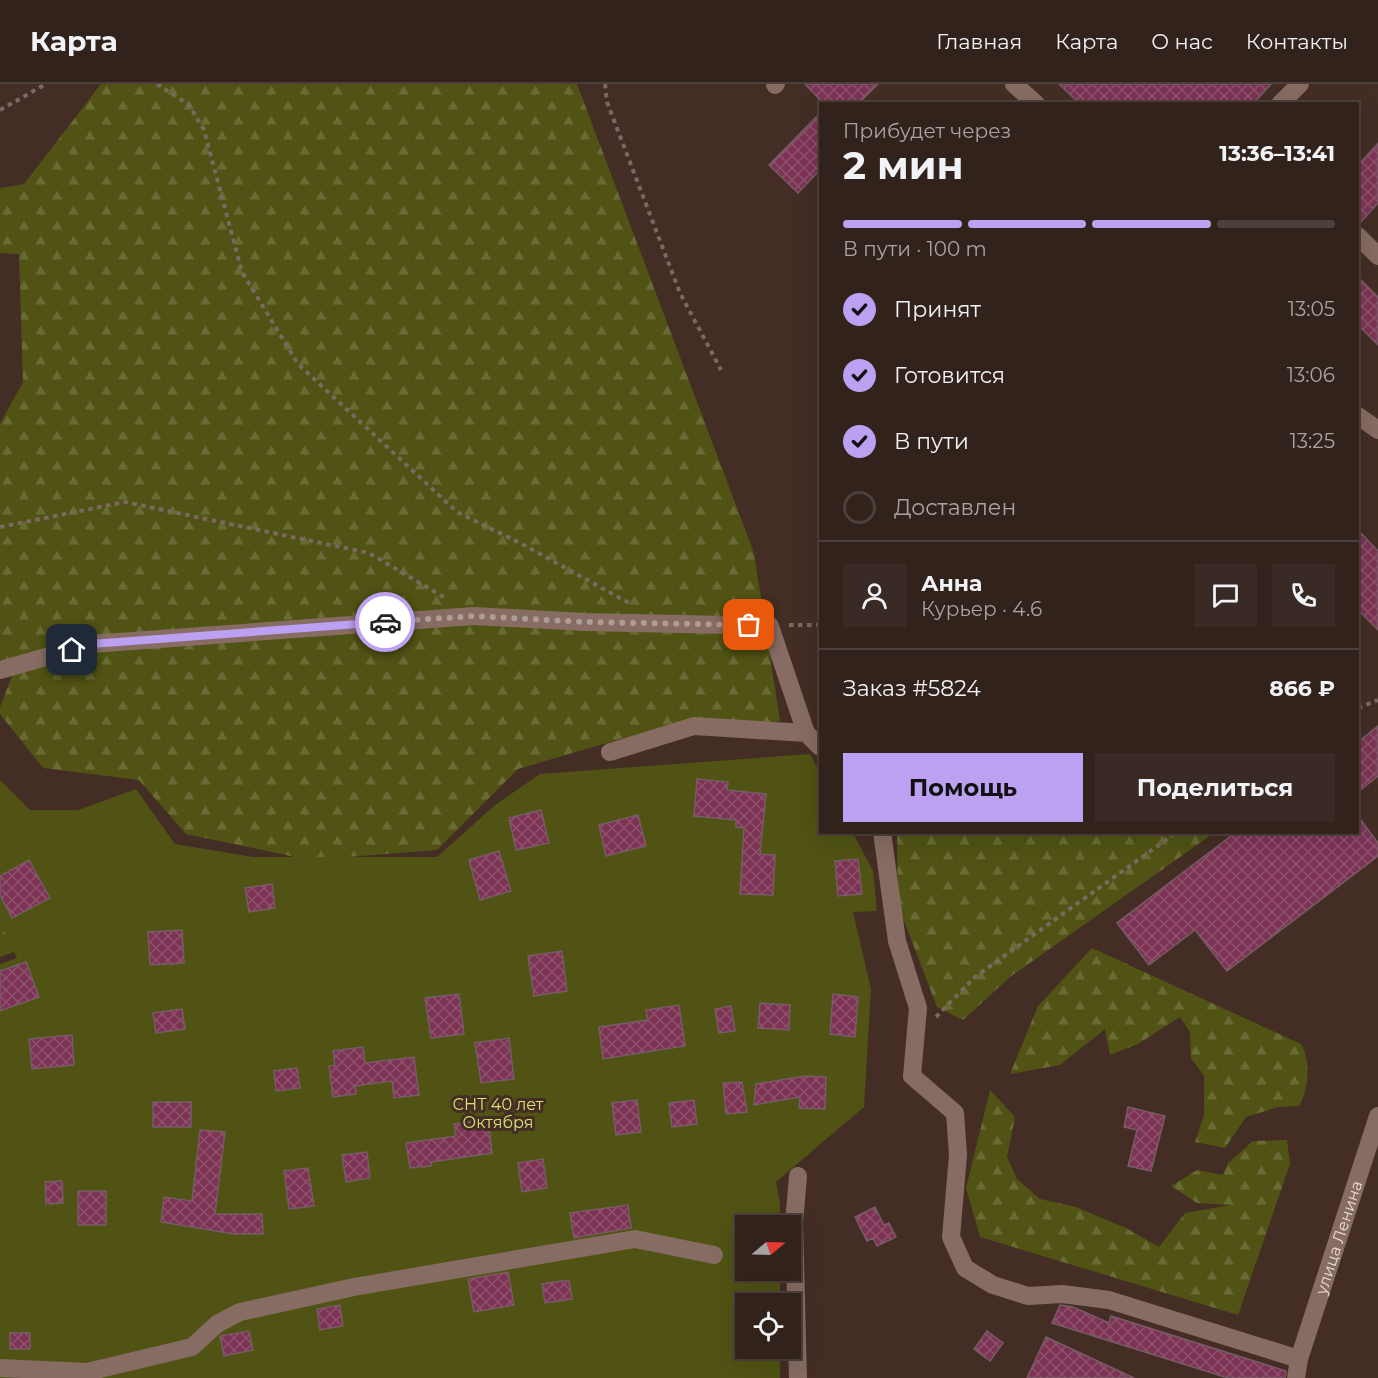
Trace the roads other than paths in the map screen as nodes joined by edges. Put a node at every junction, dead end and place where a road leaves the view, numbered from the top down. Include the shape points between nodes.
1 (1300, 84) edge
2 (1282, 102) edge
3 (1359, 417) edge
4 (1378, 430) edge
5 (0, 670) edge
6 (806, 733) junction
7 (819, 746) edge
8 (610, 752) dead end
9 (882, 834) edge
10 (1378, 1116) edge
11 (798, 1176) dead end
12 (714, 1255) dead end
13 (1299, 1359) junction
14 (0, 1368) edge
15 (798, 1378) edge
16 (1296, 1378) edge

1 - 2 street
3 - 4 street
5 - 6 street via 91,644 474,616 770,626
6 - 7 street
6 - 8 street via 694,726
9 - 13 street via 897,940 918,1008 912,1076 955,1113 957,1155 951,1238 965,1268 993,1285 1028,1296 1062,1294 1109,1300
10 - 13 street, улица Ленина
11 - 15 street via 794,1223
12 - 14 street via 635,1239 354,1287 240,1312 218,1324 192,1347 98,1369
13 - 16 street, улица Ленина

